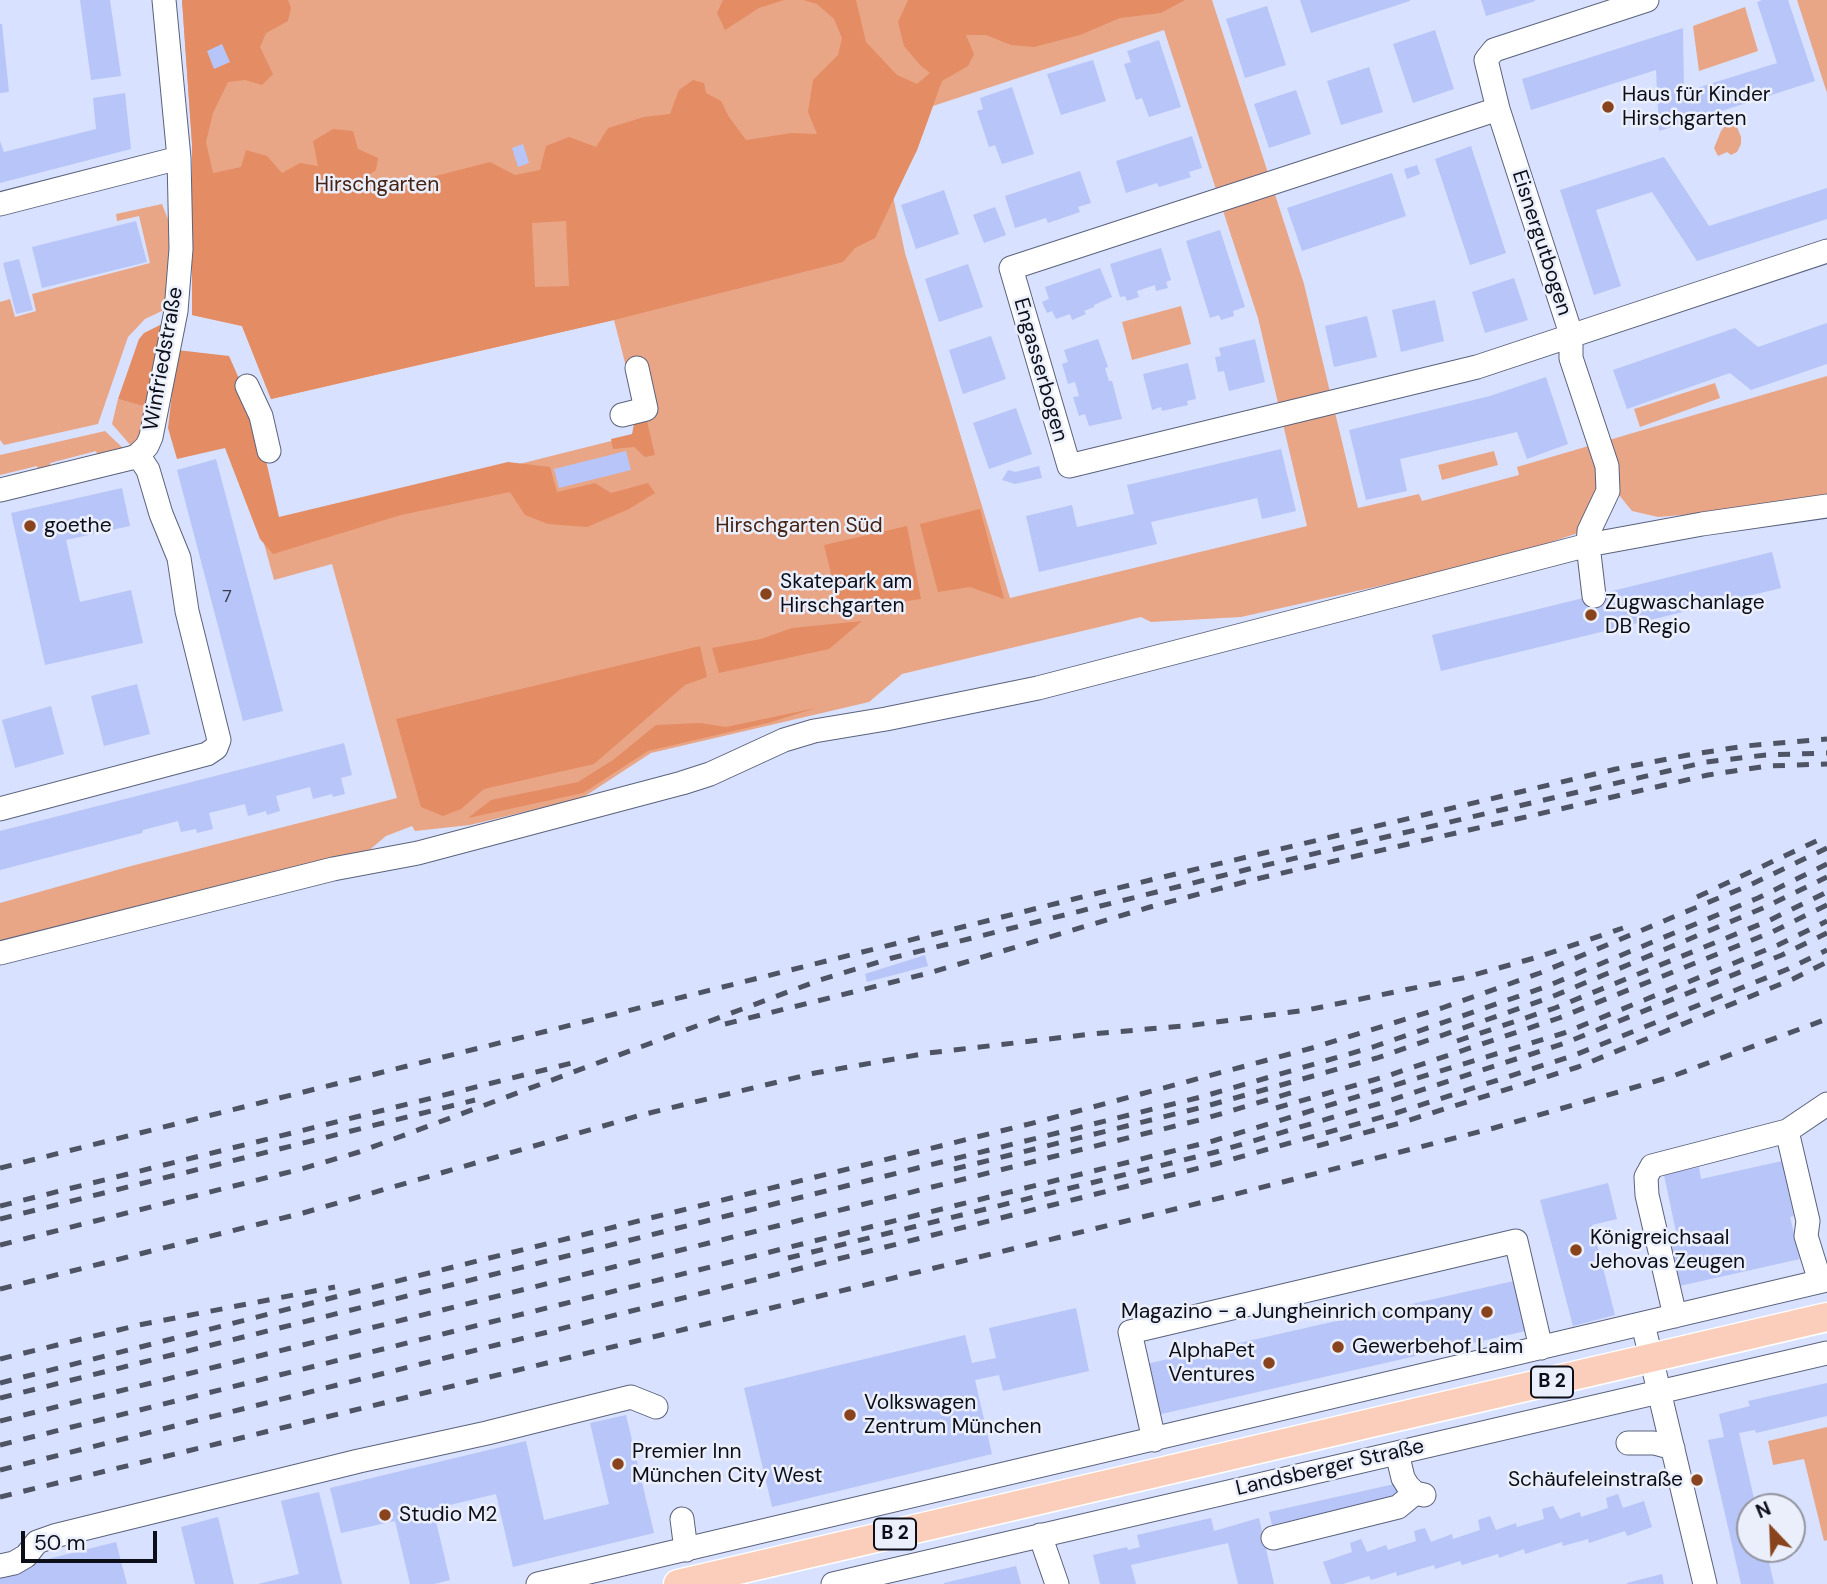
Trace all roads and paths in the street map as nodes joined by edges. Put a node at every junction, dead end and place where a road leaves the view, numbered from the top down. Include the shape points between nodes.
1 (164, 0) edge
2 (1640, 1) edge
3 (1498, 109) junction
4 (179, 158) junction
5 (0, 204) edge
6 (1827, 251) edge
7 (1571, 334) junction
8 (637, 368) dead end
9 (247, 386) dead end
10 (622, 415) dead end
11 (269, 451) dead end
12 (138, 455) junction
13 (0, 490) edge
14 (1827, 506) edge
15 (1588, 545) junction
16 (1594, 596) dead end
17 (0, 809) edge
18 (0, 953) edge
19 (1827, 1104) edge
20 (1787, 1131) junction
21 (1824, 1280) edge
22 (1675, 1316) junction
23 (1827, 1317) edge
24 (1643, 1324) junction
25 (1541, 1348) junction
26 (1827, 1353) edge
27 (1651, 1359) junction
28 (1660, 1392) junction
29 (656, 1407) dead end
30 (1154, 1440) junction
31 (1628, 1443) dead end
32 (1673, 1448) junction
33 (1397, 1453) junction
34 (1078, 1458) junction
35 (1085, 1491) junction
36 (682, 1519) dead end
37 (1040, 1535) junction
38 (1273, 1538) dead end
39 (691, 1549) junction
40 (0, 1566) edge
41 (691, 1581) edge
42 (538, 1584) edge
43 (834, 1584) edge
44 (1057, 1584) edge
45 (1704, 1584) edge

1 - 4 street, Winfriedstraße
2 - 3 street, Eisnergutbogen via 1494,50 1486,61
3 - 7 street, Eisnergutbogen
3 - 7 street, Engasserbogen via 1010,268 1069,466 1476,367
4 - 5 street
4 - 12 street, Winfriedstraße via 181,249 176,311 151,437
6 - 7 street, Eisnergutbogen
7 - 15 street via 1571,358 1609,479 1608,491 1588,531
8 - 10 street via 646,409
9 - 11 street via 261,416
12 - 13 street, Winfriedstraße
12 - 17 street via 148,470 179,558 187,611 219,740 216,748
14 - 15 street
15 - 16 street
15 - 18 street via 1038,688 814,731 682,783 418,853 333,869
19 - 20 street
20 - 21 street via 1808,1221 1806,1237
20 - 22 street via 1652,1166 1646,1177 1647,1195
21 - 22 street
22 - 24 street
23 - 27 main road, Landsberger Straße / B 2
24 - 25 street
24 - 27 street
25 - 30 street
25 - 30 street via 1516,1241 1130,1332
26 - 28 street, Landsberger Straße
27 - 28 street
27 - 35 main road, Landsberger Straße / B 2
28 - 32 street
28 - 33 street, Landsberger Straße
29 - 40 street via 631,1397 359,1461 54,1535 37,1542 14,1563
30 - 34 street
31 - 32 street
32 - 45 street
33 - 37 street, Landsberger Straße
33 - 38 street via 1403,1478 1419,1494 1398,1507
34 - 35 street
34 - 39 street
35 - 41 main road, Landsberger Straße / B 2
36 - 39 street, Landsberger Straße
37 - 43 street, Landsberger Straße
37 - 44 street
39 - 41 street, Landsberger Straße
39 - 42 street

